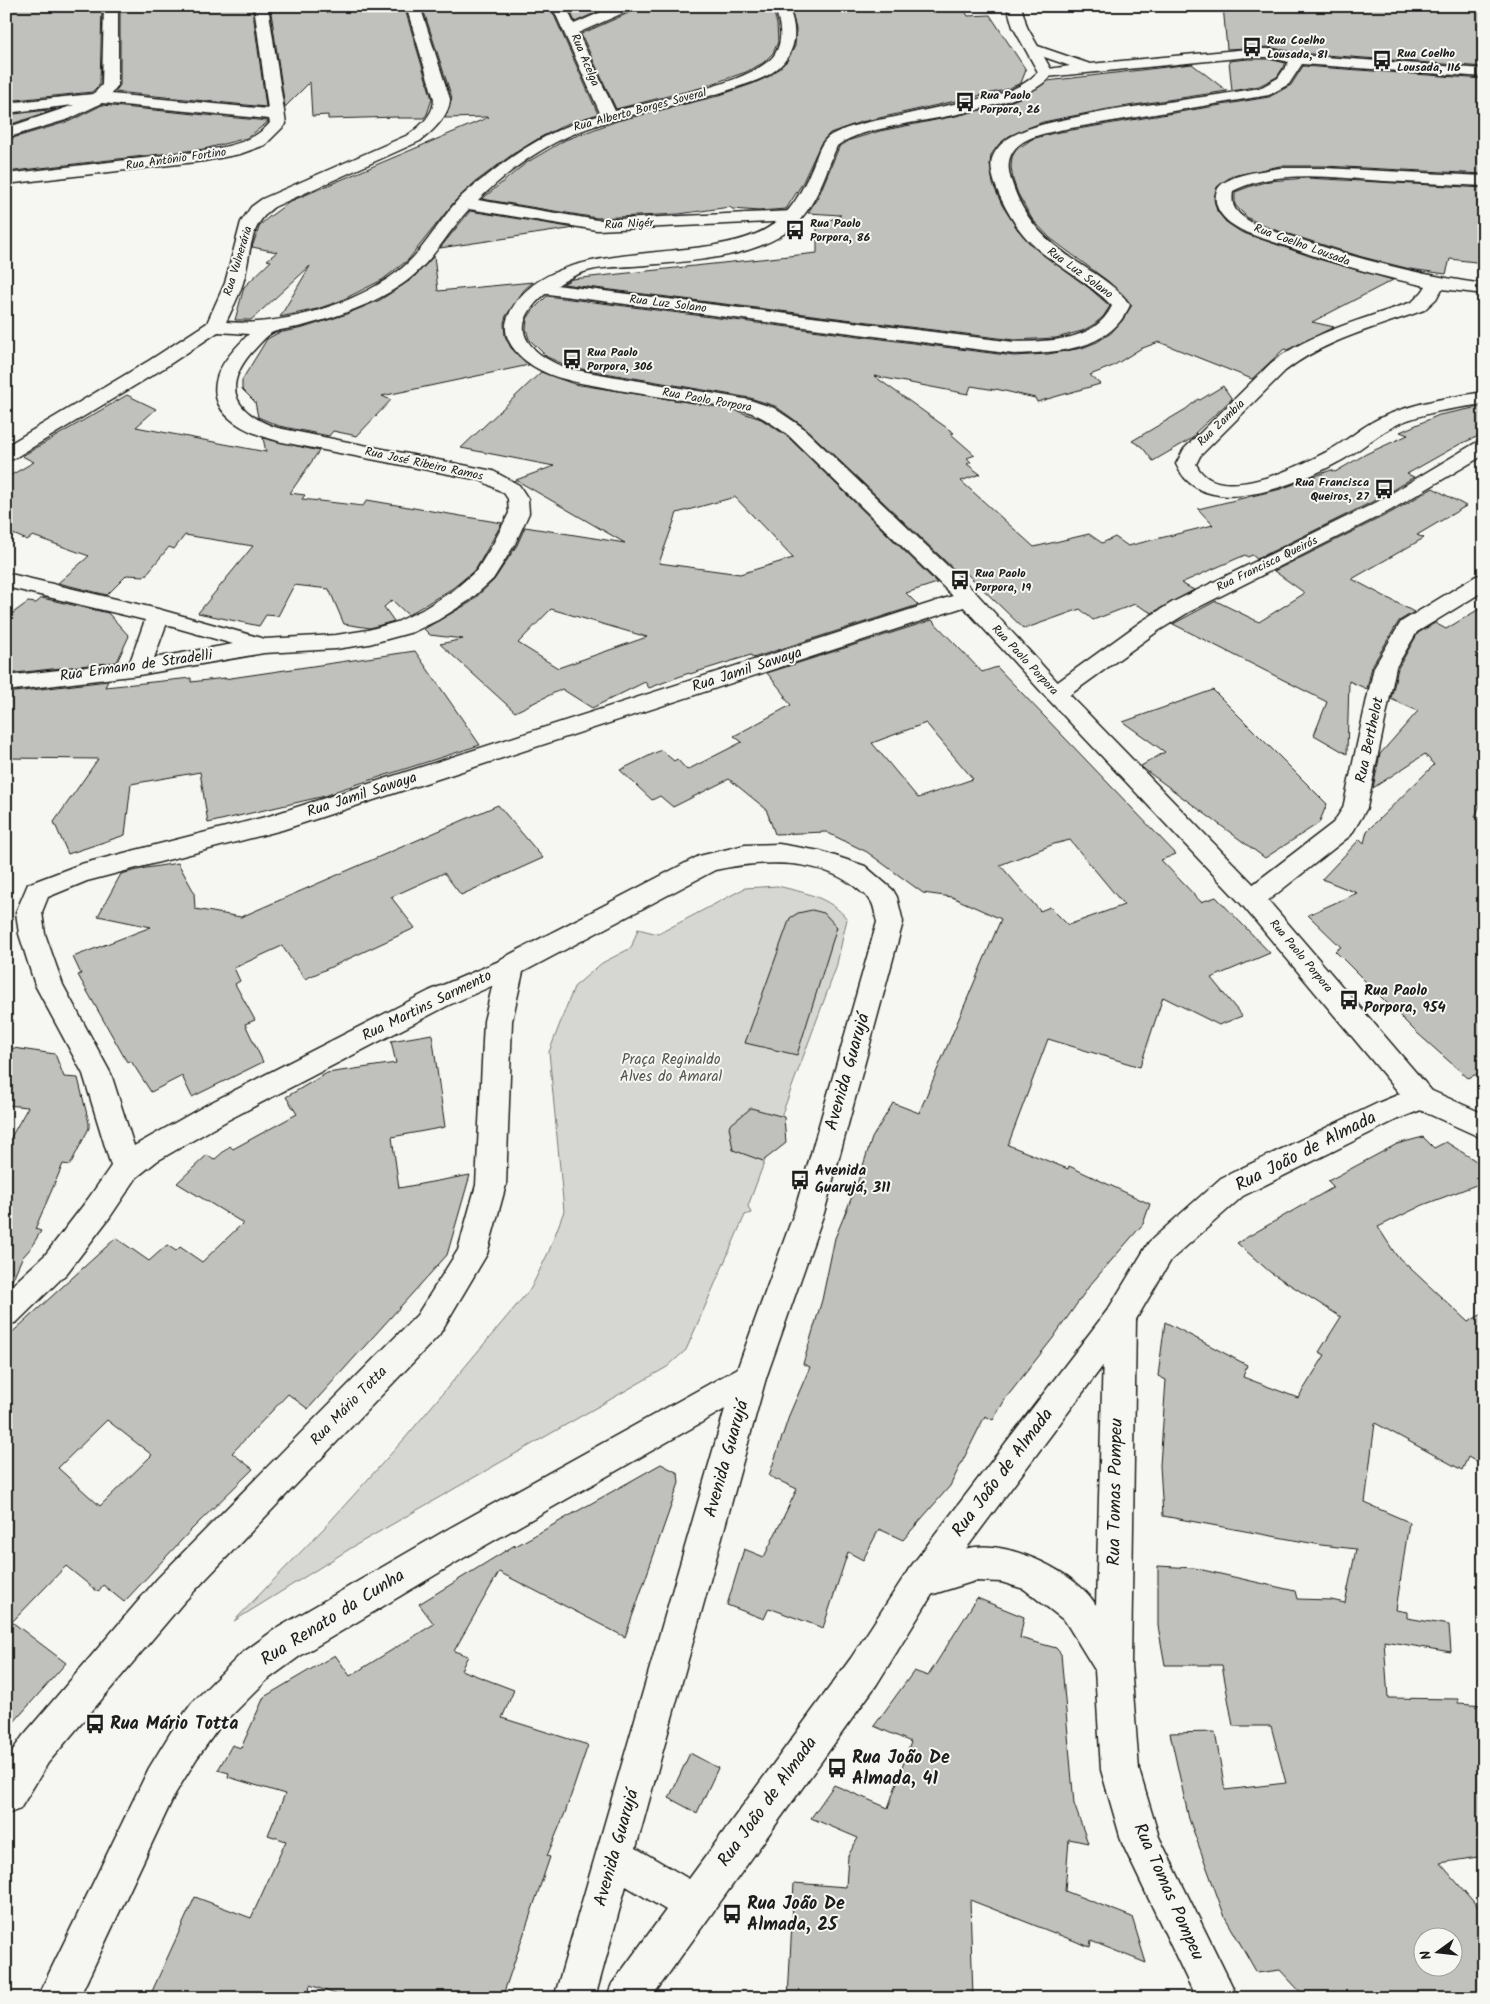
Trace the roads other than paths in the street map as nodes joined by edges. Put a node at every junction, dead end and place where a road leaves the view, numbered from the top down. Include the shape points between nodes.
1 (112, 6) edge
2 (260, 6) edge
3 (414, 6) edge
4 (559, 6) edge
5 (627, 6) edge
6 (781, 6) edge
7 (1014, 6) edge
8 (570, 31) junction
9 (1032, 48) junction
10 (1298, 59) junction
11 (1090, 68) junction
12 (1046, 73) junction
13 (1484, 74) edge
14 (102, 98) junction
15 (6, 108) edge
16 (278, 115) junction
17 (610, 117) junction
18 (6, 133) edge
19 (6, 179) edge
20 (1484, 181) edge
21 (464, 203) junction
22 (794, 216) junction
23 (1436, 283) junction
24 (540, 288) junction
25 (1484, 289) edge
26 (216, 326) junction
27 (265, 328) junction
28 (1484, 398) edge
29 (1484, 446) edge
30 (6, 455) edge
31 (6, 580) edge
32 (1484, 581) edge
33 (968, 598) junction
34 (158, 616) junction
35 (265, 646) junction
36 (139, 668) junction
37 (6, 684) edge
38 (1056, 694) junction
39 (1252, 899) junction
40 (890, 922) joint
41 (511, 966) junction
42 (1421, 1098) junction
43 (1484, 1127) edge
44 (126, 1168) junction
45 (6, 1312) edge
46 (1120, 1318) junction
47 (750, 1378) junction
48 (921, 1581) junction
49 (1113, 1665) junction
50 (6, 1795) edge
51 (614, 1857) junction
52 (694, 1904) junction
53 (57, 1998) edge
54 (574, 1998) edge
55 (626, 1998) edge
56 (1218, 1998) edge

1 - 14 street via 110,85
2 - 16 street
3 - 26 street, Rua Vulnerária via 442,96 442,106 425,130 414,138 257,211 249,222 234,283
4 - 8 street
5 - 8 street, Rua Acelga
6 - 17 street, Rua Alberto Borges Soveral via 786,16 788,39 778,61 766,71 718,89
7 - 9 street via 1020,27
8 - 17 street, Rua Acelga
9 - 11 street
9 - 12 street
10 - 11 street via 1248,53
10 - 13 street
10 - 24 street, Rua Luz Solano via 1284,81 1264,92 1113,114 1016,140 1006,148 1000,159 1004,180 1011,204 1026,228 1044,247 1112,293 1121,305 1118,316 1107,326 1086,338 1060,346 1014,348
11 - 12 street
12 - 22 street, Rua Paolo Porpora via 1036,83 1005,98 866,127 836,139 830,144 805,200
14 - 15 street
14 - 16 street
14 - 18 street via 85,107
16 - 19 street, Rua Antônio Fortino via 278,124 269,134 259,142 240,149
17 - 21 street, Rua Alberto Borges Soveral via 566,131 544,143
20 - 23 street, Rua Coelho Lousada via 1314,172 1260,176 1233,183 1225,189 1223,200 1229,213 1265,234 1331,257
21 - 22 street, Rua Nigér via 597,225
21 - 27 street, Rua Alberto Borges Soveral via 409,271 384,289 321,314
22 - 24 street, Rua Paolo Porpora via 779,229 742,244 705,253 584,267
23 - 25 street, Rua Coelho Lousada
23 - 28 street, Rua Zambia via 1430,295 1418,306 1312,345 1292,356 1191,453 1186,464 1188,471 1207,485 1227,490 1262,486 1335,455 1400,417 1423,409
24 - 33 street, Rua Paolo Porpora via 519,310 514,327 520,345 533,358 562,373 603,383 757,408 780,419
26 - 27 street, Rua Alberto Borges Soveral
26 - 30 street
27 - 35 street, Rua José Ribeiro Ramos via 237,358 227,376 225,389 235,414 254,426 293,438 486,475 512,489 518,499 519,513 485,574 462,595 430,615 405,627 369,637
29 - 38 street, Rua Francisca Queirós via 1384,506 1182,607 1150,626
31 - 34 street, Rua José Ribeiro Ramos
32 - 39 street, Rua Berthelot via 1409,627 1385,667 1356,808 1342,829
33 - 38 street, Rua Paolo Porpora
33 - 44 street, Rua Jamil Sawaya via 273,824 82,874 37,892 29,912 32,934 49,985 97,1074
34 - 35 street, Rua José Ribeiro Ramos
34 - 36 street
35 - 36 street, Rua Ermano de Stradelli
36 - 37 street, Rua Ermano de Stradelli
38 - 39 street, Rua Paolo Porpora
39 - 42 street, Rua Paolo Porpora
40 - 41 street, Rua Martins Sarmento via 884,897 856,873 820,860 780,853 745,854 708,862
40 - 47 street, Avenida Guarujá via 809,1213
41 - 44 street, Rua Martins Sarmento via 439,998 218,1112 147,1152
41 - 50 street, Rua Mário Totta via 498,1021 491,1185 472,1254 428,1325 170,1591 35,1750
42 - 43 street
42 - 46 street, Rua João de Almada via 1232,1187 1160,1252
44 - 45 street, Rua Martins Sarmento via 56,1264
46 - 48 street, Rua João de Almada
46 - 49 street, Rua Tomas Pompeu
47 - 51 street, Avenida Guarujá
47 - 53 street, Rua Renato da Cunha via 460,1541 287,1643 254,1667 205,1716 184,1744 162,1781
48 - 49 street, Rua Tomas Pompeu via 976,1564 1001,1565 1034,1575 1078,1608
48 - 52 street, Rua João de Almada via 864,1671
49 - 56 street, Rua Tomas Pompeu via 1120,1770 1142,1843
51 - 52 street
51 - 54 street, Avenida Guarujá
52 - 55 street, Rua João de Almada

